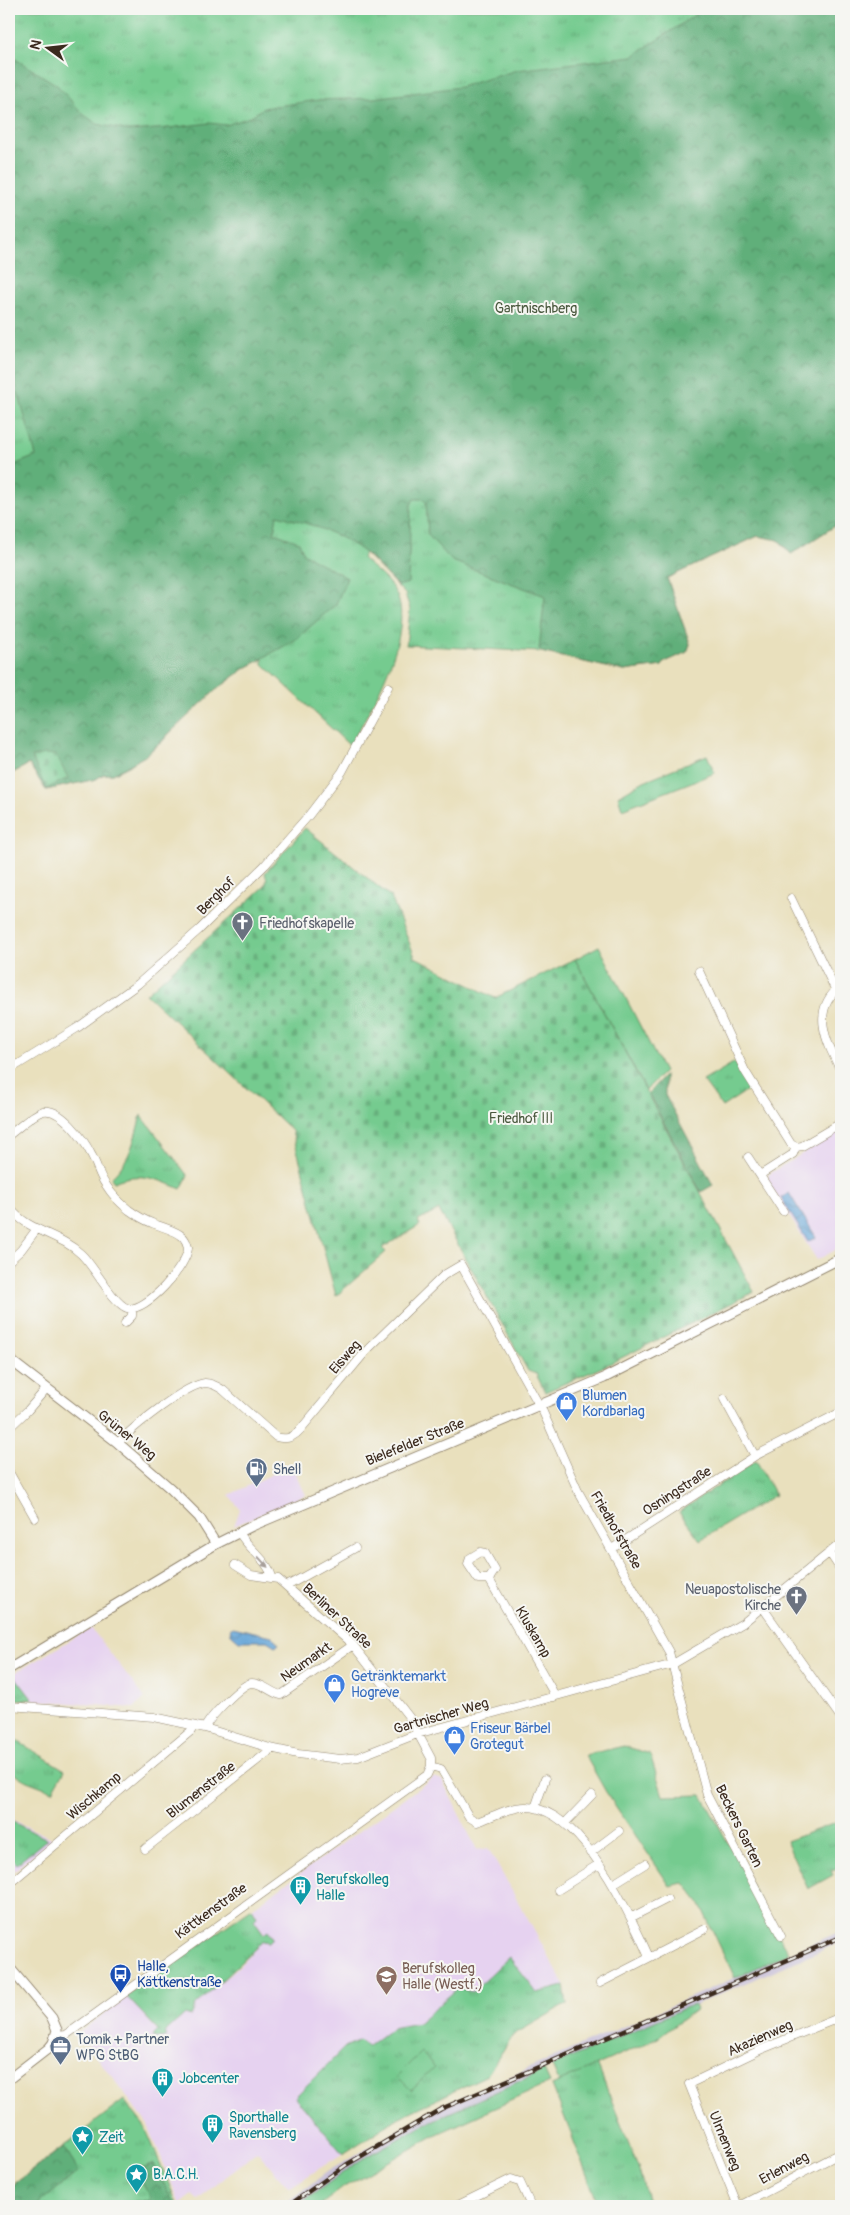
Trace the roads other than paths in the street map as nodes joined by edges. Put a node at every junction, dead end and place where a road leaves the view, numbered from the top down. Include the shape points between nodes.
1 (388, 687) dead end
2 (791, 898) dead end
3 (700, 971) dead end
4 (838, 988) edge
5 (9, 1070) edge
6 (841, 1071) edge
7 (841, 1123) edge
8 (9, 1135) edge
9 (796, 1147) junction
10 (748, 1157) dead end
11 (760, 1175) junction
12 (9, 1207) edge
13 (783, 1211) dead end
14 (36, 1230) junction
15 (841, 1258) edge
16 (9, 1261) edge
17 (132, 1309) junction
18 (125, 1323) dead end
19 (9, 1360) edge
20 (46, 1388) junction
21 (724, 1399) dead end
22 (540, 1406) junction
23 (841, 1412) edge
24 (9, 1428) edge
25 (118, 1443) junction
26 (755, 1456) junction
27 (9, 1472) edge
28 (35, 1518) dead end
29 (239, 1532) junction
30 (841, 1543) edge
31 (216, 1544) junction
32 (355, 1548) dead end
33 (612, 1548) junction
34 (829, 1552) junction
35 (235, 1564) dead end
36 (841, 1570) edge
37 (272, 1577) junction
38 (489, 1579) dead end
39 (287, 1586) junction
40 (762, 1608) junction
41 (352, 1645) junction
42 (673, 1664) junction
43 (9, 1669) edge
44 (554, 1697) junction
45 (9, 1706) edge
46 (841, 1717) edge
47 (193, 1726) junction
48 (205, 1728) junction
49 (417, 1734) junction
50 (270, 1748) junction
51 (432, 1766) junction
52 (545, 1779) dead end
53 (592, 1795) dead end
54 (535, 1808) junction
55 (565, 1823) junction
56 (619, 1832) dead end
57 (145, 1849) dead end
58 (590, 1852) junction
59 (599, 1864) junction
60 (645, 1864) dead end
61 (9, 1884) edge
62 (613, 1884) junction
63 (558, 1890) dead end
64 (667, 1899) dead end
65 (632, 1917) junction
66 (705, 1929) dead end
67 (781, 1936) dead end
68 (648, 1958) junction
69 (9, 1967) edge
70 (600, 1982) dead end
71 (841, 2016) edge
72 (57, 2036) junction
73 (9, 2080) edge
74 (689, 2084) joint
75 (841, 2153) edge
76 (456, 2206) edge
77 (531, 2206) edge
78 (738, 2206) edge

1 - 5 street, Berghof via 342,772 265,865 138,984 77,1028
2 - 4 street
3 - 9 street via 745,1071
4 - 6 street via 826,1006 823,1025 828,1045
7 - 9 street
8 - 17 street via 40,1112 50,1111 59,1115 84,1142 117,1200 138,1216 178,1234 186,1241 187,1252 167,1284 142,1305
9 - 11 street via 793,1154
10 - 11 street
11 - 13 street
12 - 14 street via 22,1222
14 - 16 street
14 - 17 street via 80,1253 117,1300
15 - 22 street, Bielefelder Straße via 663,1349
17 - 18 street via 132,1316
19 - 20 street, Grüner Weg
20 - 24 street
20 - 25 street, Grüner Weg
21 - 26 street
22 - 25 street, Eisweg via 461,1265 444,1275 367,1350 292,1437 276,1437 223,1390 205,1383 185,1391 128,1432
22 - 29 street, Bielefelder Straße
22 - 33 street, Friedhofstraße via 578,1491
23 - 26 street, Osningstraße
25 - 31 street, Grüner Weg via 199,1517
26 - 33 street, Osningstraße
27 - 28 street
29 - 31 street, Bielefelder Straße
29 -> 37 street, Berliner Straße via 270,1569
30 - 34 street, Gartnischer Weg
31 - 43 street, Bielefelder Straße
32 - 39 street
33 - 42 street, Friedhofstraße via 670,1652
34 - 36 street
34 - 40 street, Gartnischer Weg
35 - 37 street, Berliner Straße via 251,1575
37 - 39 street, Berliner Straße
38 - 44 street, Kluskamp
39 - 41 street, Berliner Straße
40 - 42 street, Gartnischer Weg via 743,1623
40 - 46 street
41 - 48 street, Neumarkt via 281,1695 247,1684 210,1719
41 - 49 street, Berliner Straße via 409,1717
42 - 44 street, Gartnischer Weg
42 - 67 street, Beckers Garten via 707,1795
44 - 49 street, Gartnischer Weg
45 - 47 street, Gartnischer Weg via 154,1717
47 - 48 street, Gartnischer Weg
47 - 61 street, Wischkamp
48 - 50 street, Gartnischer Weg
49 - 50 street, Gartnischer Weg via 358,1757 327,1758
49 - 51 street, Berliner Straße
50 - 57 street, Blumenstraße
51 - 54 street, Berliner Straße via 441,1769 468,1818 478,1822 515,1808
51 - 72 street, Kättkenstraße via 427,1775 66,2035
52 - 54 street
53 - 55 street
54 - 55 street
55 - 58 street
56 - 58 street
58 - 59 street
59 - 62 street
59 - 63 street
60 - 62 street
62 - 65 street
64 - 65 street
65 - 68 street
66 - 68 street
68 - 70 street
69 - 72 street via 55,2023
71 - 74 street, Akazienweg
72 - 73 street, Kättkenstraße via 49,2048
74 - 78 street, Ulmenweg
75 - 78 street, Erlenweg
76 - 77 street via 511,2179 520,2182

